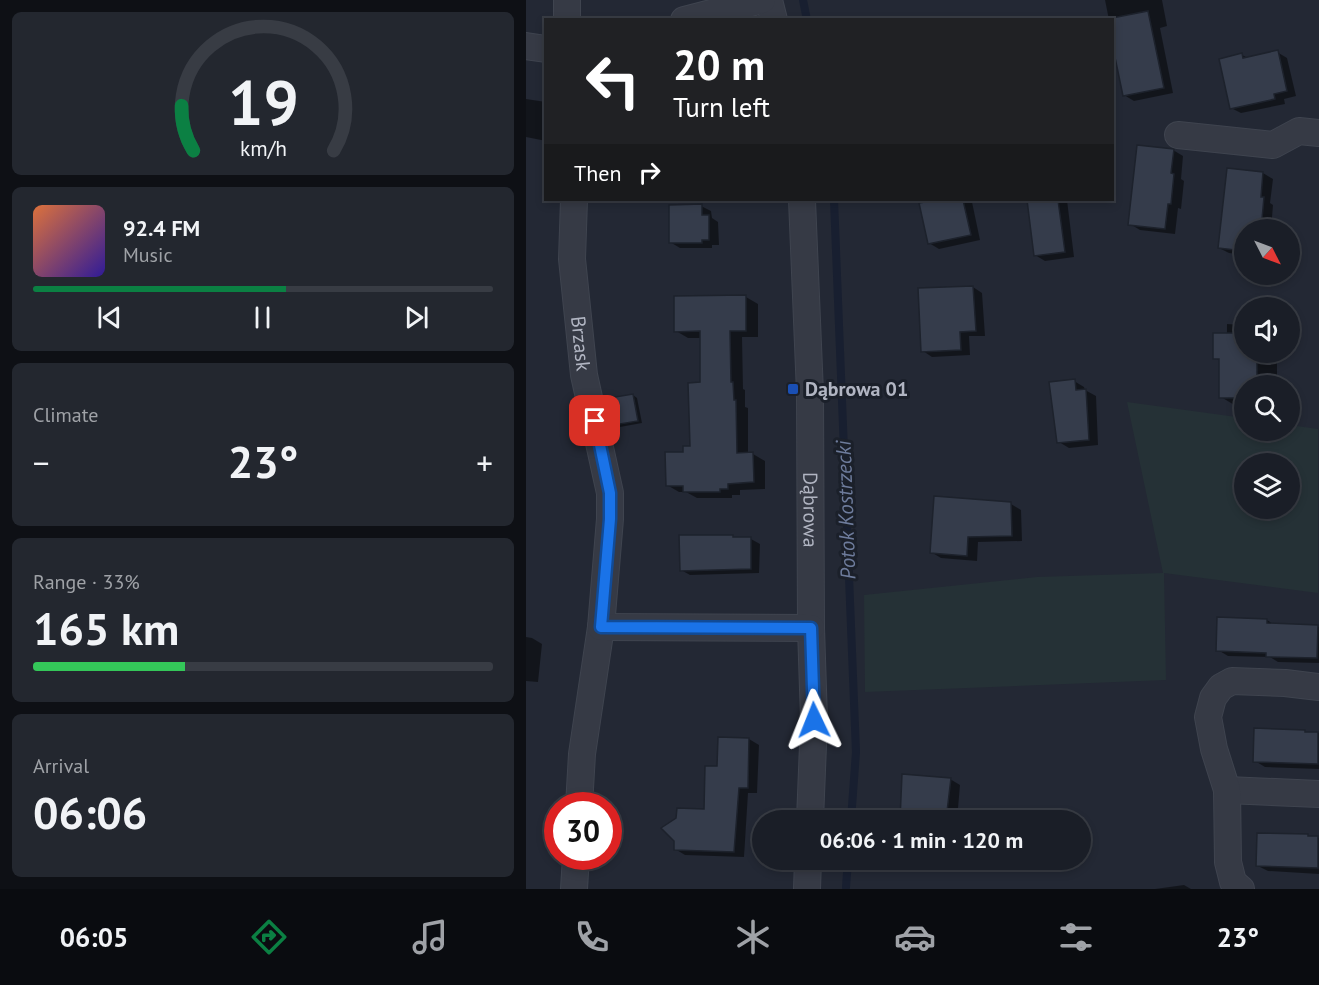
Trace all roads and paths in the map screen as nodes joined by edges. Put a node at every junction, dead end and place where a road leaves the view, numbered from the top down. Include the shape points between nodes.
1 (567, 0) edge
2 (762, 0) edge
3 (769, 0) edge
4 (567, 18) edge
5 (692, 18) edge
6 (774, 18) edge
7 (526, 46) edge
8 (544, 49) edge
9 (1318, 133) edge
10 (1178, 135) dead end
11 (574, 201) edge
12 (802, 201) edge
13 (601, 627) junction
14 (811, 628) junction
15 (1318, 687) edge
16 (1227, 790) junction
17 (580, 792) edge
18 (1318, 794) edge
19 (810, 810) edge
20 (575, 870) edge
21 (808, 870) edge
22 (574, 889) edge
23 (807, 889) edge
24 (1241, 889) edge

1 - 4 street
2 - 5 street
3 - 6 street
7 - 8 street
9 - 10 street via 1299,130 1273,145
11 - 13 street, Brzask via 572,259 584,375 610,493
12 - 14 street, Dąbrowa via 810,393
13 - 14 street
13 - 17 street, Brzask
14 - 19 street, Dąbrowa via 814,720
15 - 16 street via 1232,681 1221,687 1208,717
16 - 18 street
16 - 24 street via 1228,862 1233,882
20 - 22 street
21 - 23 street

